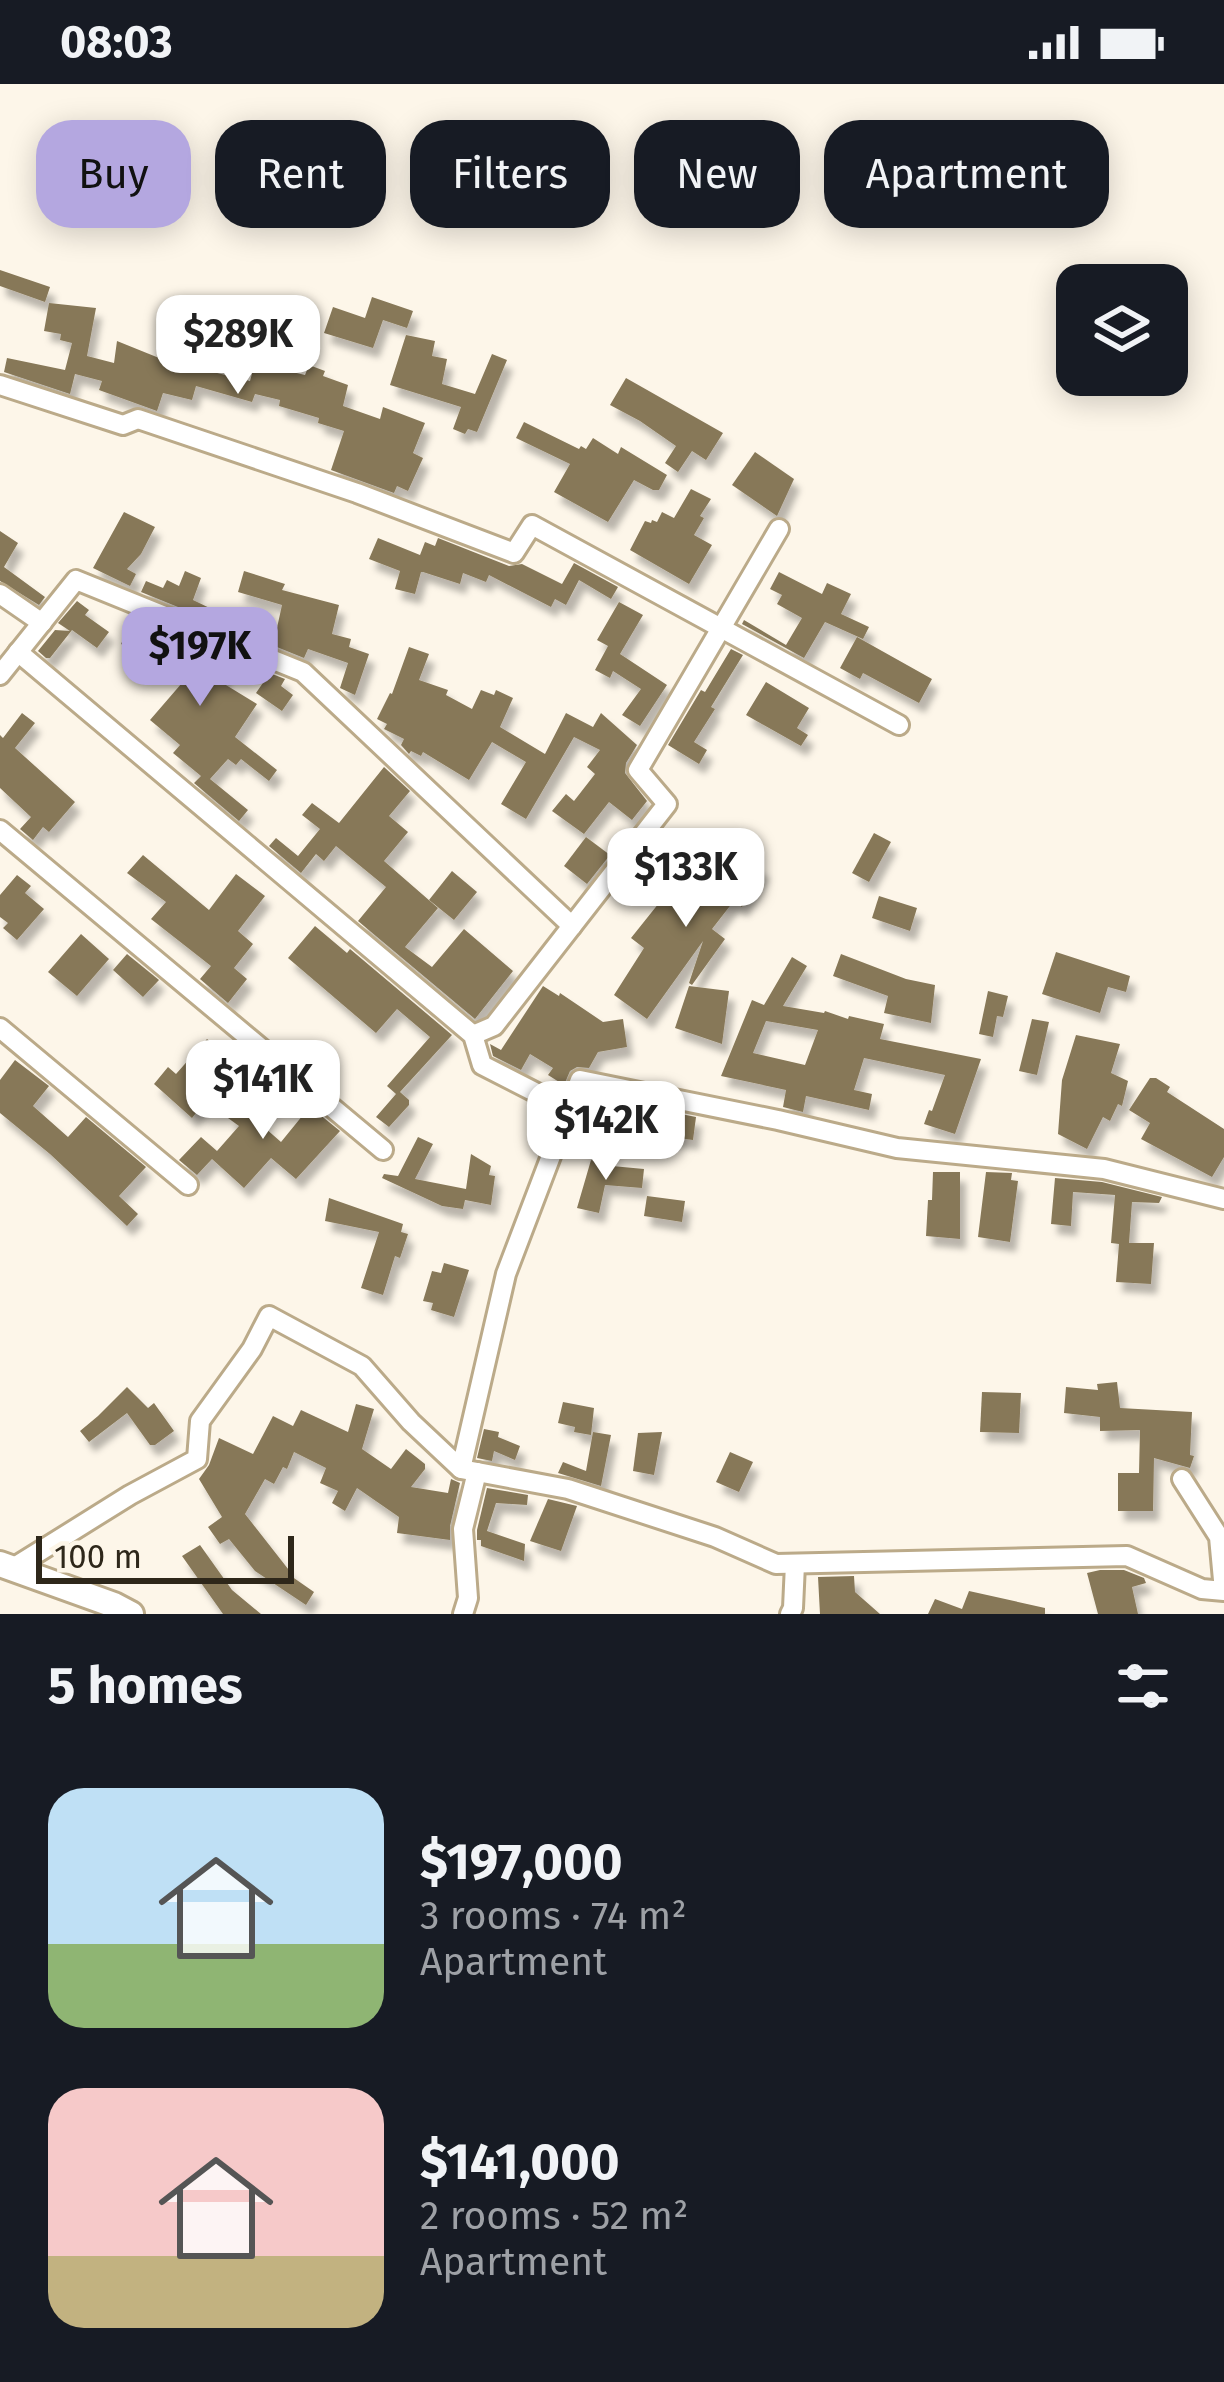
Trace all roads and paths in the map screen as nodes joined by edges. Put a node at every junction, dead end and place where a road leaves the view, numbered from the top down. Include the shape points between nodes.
1 (0, 385) edge
2 (779, 529) dead end
3 (0, 594) edge
4 (42, 622) junction
5 (721, 628) junction
6 (18, 652) junction
7 (0, 675) edge
8 (899, 725) dead end
9 (0, 830) edge
10 (572, 926) junction
11 (0, 1028) edge
12 (473, 1035) junction
13 (568, 1109) junction
14 (383, 1150) dead end
15 (188, 1185) dead end
16 (1224, 1199) edge
17 (469, 1471) junction
18 (1182, 1479) dead end
19 (795, 1564) junction
20 (6, 1566) edge
21 (118, 1611) edge
22 (464, 1614) edge
23 (790, 1614) edge

1 - 5 street via 123,425 138,419 514,553 532,525
2 - 5 street
3 - 4 street
4 - 6 street
4 - 10 street via 76,580 303,672
5 - 8 street
5 - 10 street via 638,770 667,804
6 - 7 street
6 - 12 street
9 - 14 street
10 - 12 street via 494,1026
11 - 15 street
12 - 13 street via 482,1065
13 - 16 street via 580,1080 897,1148 1104,1169
13 - 17 street via 506,1274
17 - 19 street via 568,1489
17 - 20 street via 362,1366 268,1316 200,1421 197,1459
17 - 22 street
18 - 19 street via 1219,1537 1224,1591 1127,1556
19 - 23 street
20 - 21 street

